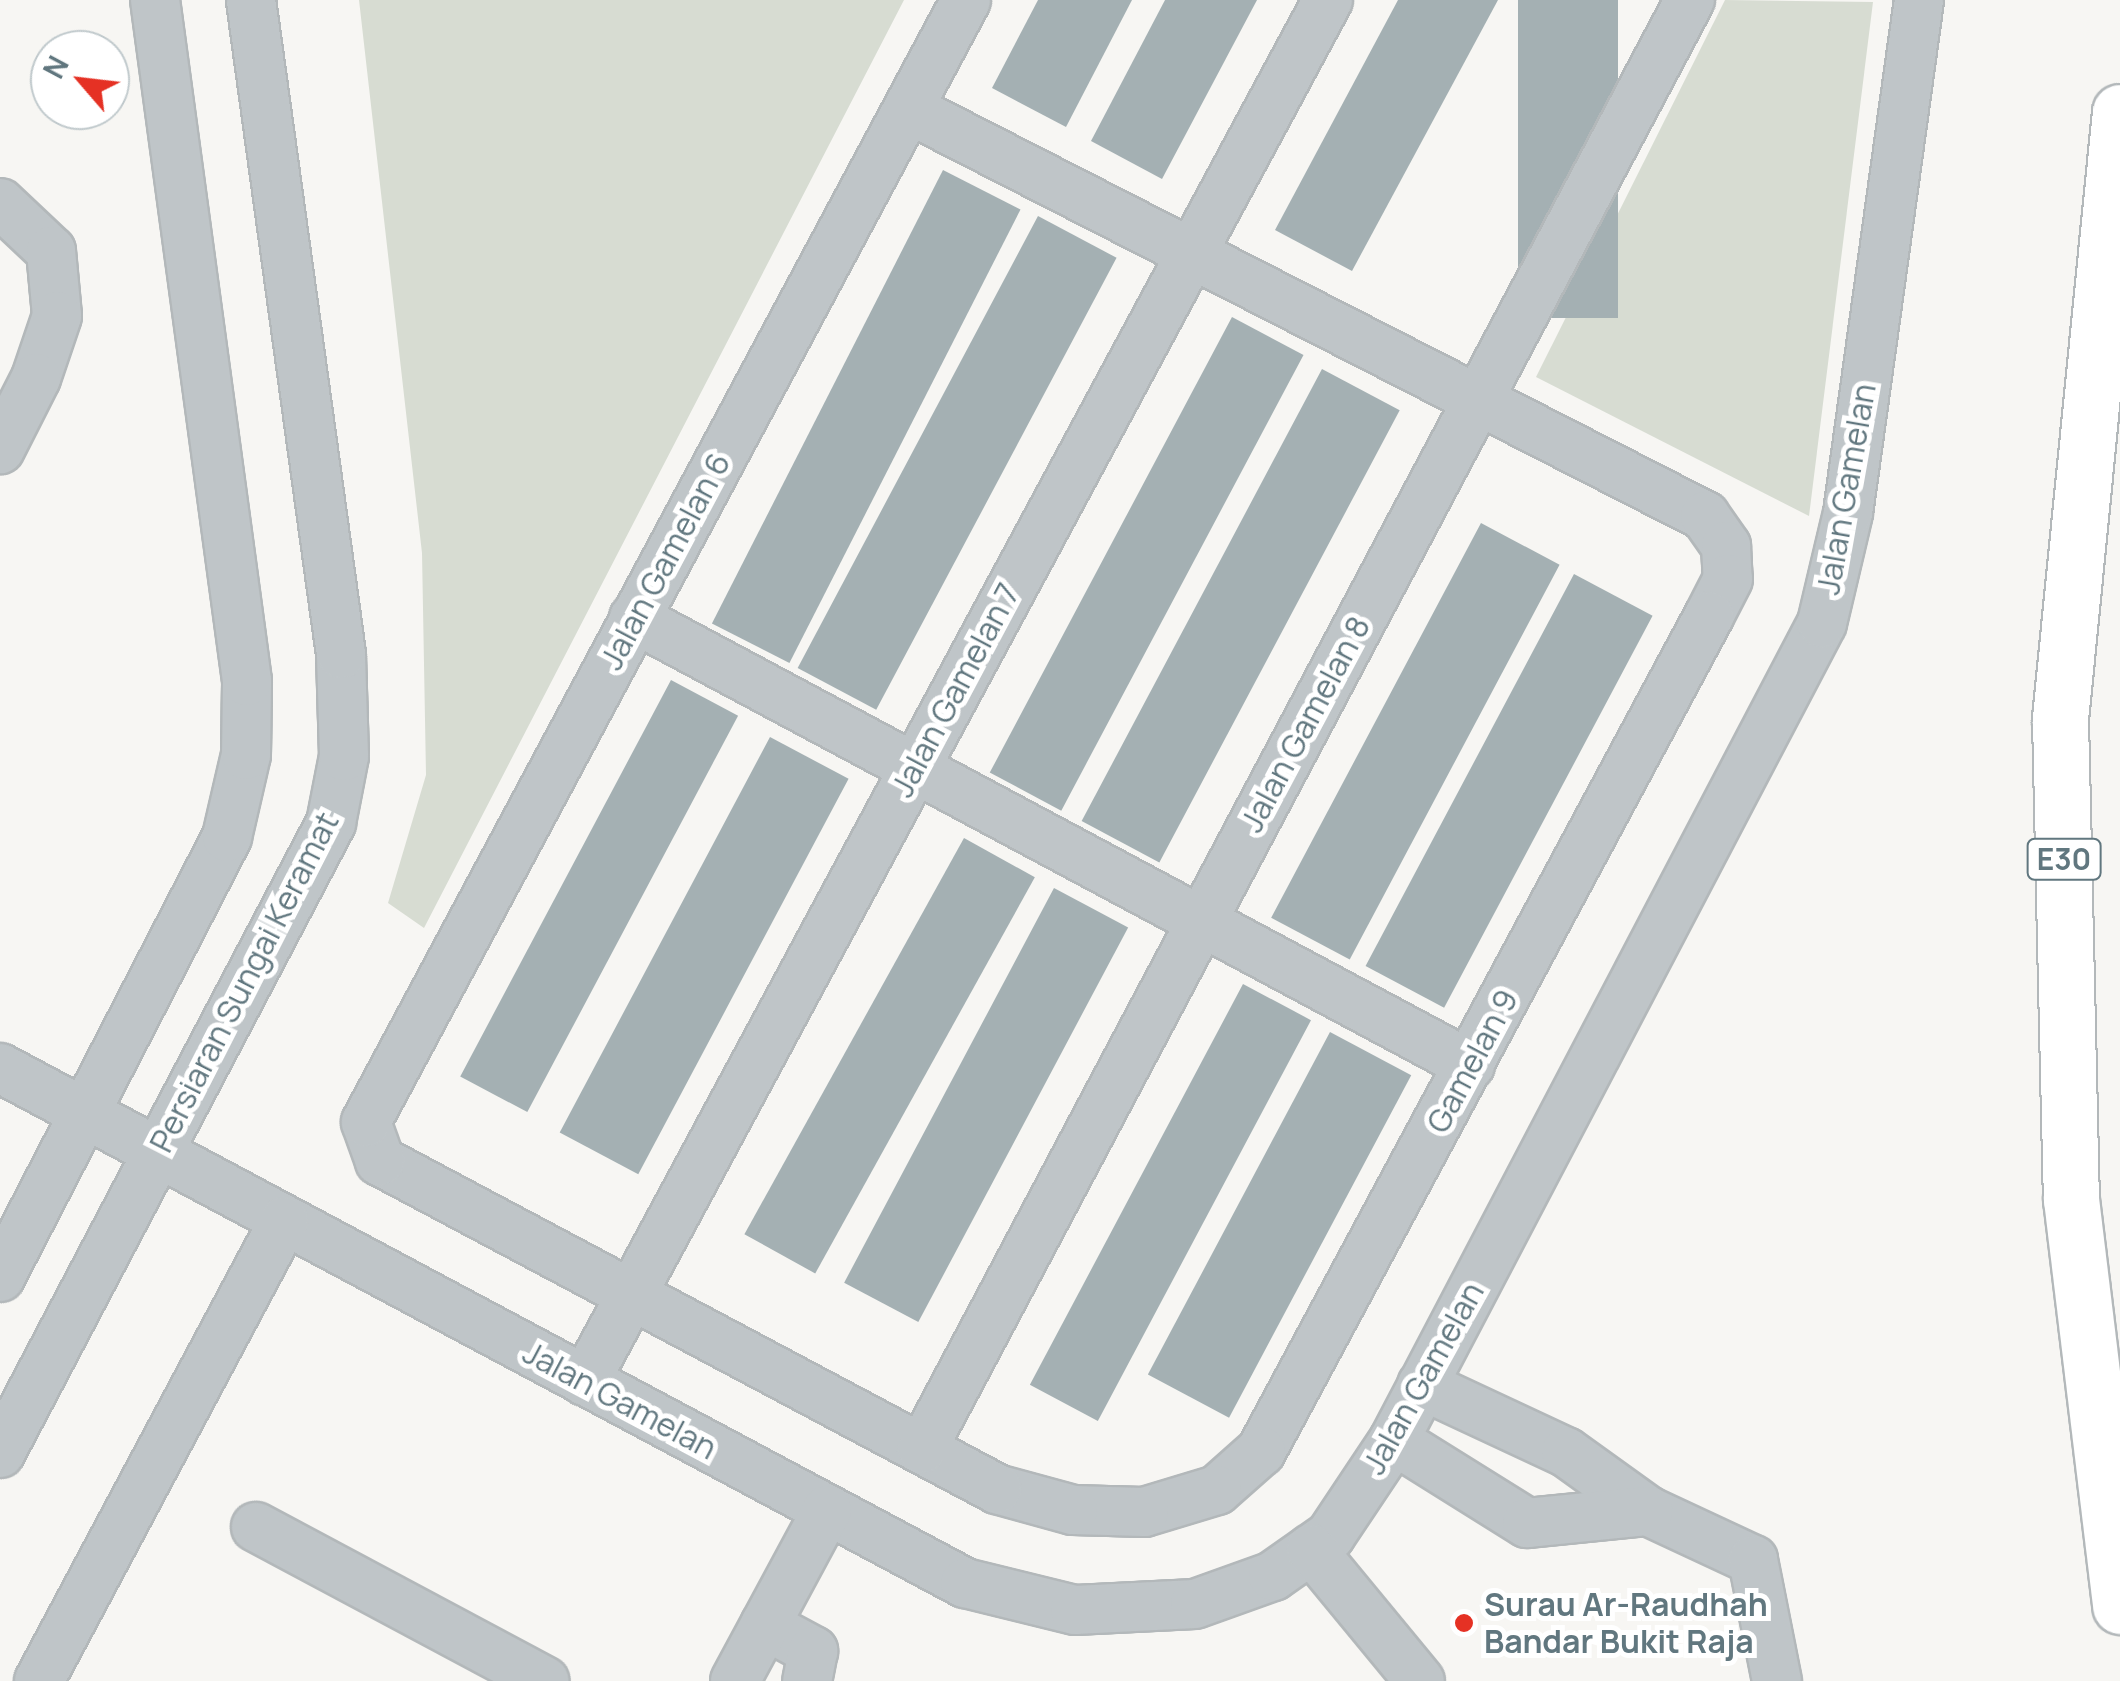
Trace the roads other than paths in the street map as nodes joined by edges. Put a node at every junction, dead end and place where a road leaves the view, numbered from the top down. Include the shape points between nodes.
1 (154, 0) edge
2 (251, 0) edge
3 (966, 0) edge
4 (1328, 0) edge
5 (1690, 0) edge
6 (1919, 0) edge
7 (909, 109) junction
8 (2120, 112) edge
9 (0, 203) edge
10 (1189, 254) junction
11 (1478, 403) junction
12 (0, 449) edge
13 (634, 618) junction
14 (915, 765) junction
15 (1197, 924) junction
16 (1470, 1065) junction
17 (0, 1068) edge
18 (86, 1114) junction
19 (366, 1122) joint
20 (157, 1154) junction
21 (284, 1221) junction
22 (0, 1277) edge
23 (632, 1295) junction
24 (585, 1381) junction
25 (1422, 1385) junction
26 (1394, 1440) junction
27 (922, 1449) junction
28 (0, 1453) edge
29 (827, 1510) junction
30 (1648, 1511) junction
31 (256, 1527) dead end
32 (1311, 1550) junction
33 (2120, 1606) edge
34 (766, 1625) junction
35 (39, 1681) edge
36 (544, 1681) edge
37 (735, 1681) edge
38 (806, 1681) edge
39 (1420, 1681) edge
40 (1777, 1681) edge

1 - 18 street via 247,681 246,755 227,838
2 - 20 street, Persiaran Sungai Keramat via 342,654 344,756 331,823
3 - 7 street, Jalan Gamelan 6
4 - 10 street, Jalan Gamelan 7
5 - 11 street, Jalan Gamelan 8
6 - 25 street, Jalan Gamelan via 1848,513 1822,623
7 - 10 street
7 - 13 street, Jalan Gamelan 6
8 - 33 highway, E30 via 2060,719 2071,1199
9 - 12 street via 51,251 58,316
10 - 11 street
10 - 14 street, Jalan Gamelan 7
11 - 15 street, Jalan Gamelan 8
11 - 16 street, Gamelan 9 via 1705,516 1726,546 1722,591
13 - 14 street
13 - 19 street, Jalan Gamelan 6
14 - 15 street
14 - 23 street, Jalan Gamelan 7
15 - 16 street
15 - 27 street, Jalan Gamelan 8
16 - 27 street, Gamelan 9 via 1261,1451 1218,1490 1144,1512 1073,1510 1014,1494
17 - 18 street, Jalan Gamelan
18 - 20 street, Jalan Gamelan
18 - 22 street
19 - 23 street, Gamelan 9 via 380,1160
20 - 21 street, Jalan Gamelan
20 - 28 street, Persiaran Sungai Keramat
21 - 24 street, Jalan Gamelan
21 - 35 street
23 - 24 street, Jalan Gamelan 7
23 - 27 street, Gamelan 9
24 - 29 street, Jalan Gamelan
25 - 26 street, Jalan Gamelan
25 - 30 street via 1566,1452
26 - 30 street via 1527,1522
26 - 32 street, Jalan Gamelan via 1330,1536
29 - 32 street, Jalan Gamelan via 965,1583 1075,1610 1195,1604 1273,1576
29 - 34 street
30 - 40 street via 1752,1560
31 - 36 street
32 - 39 street
34 - 37 street
34 - 38 street via 812,1651

